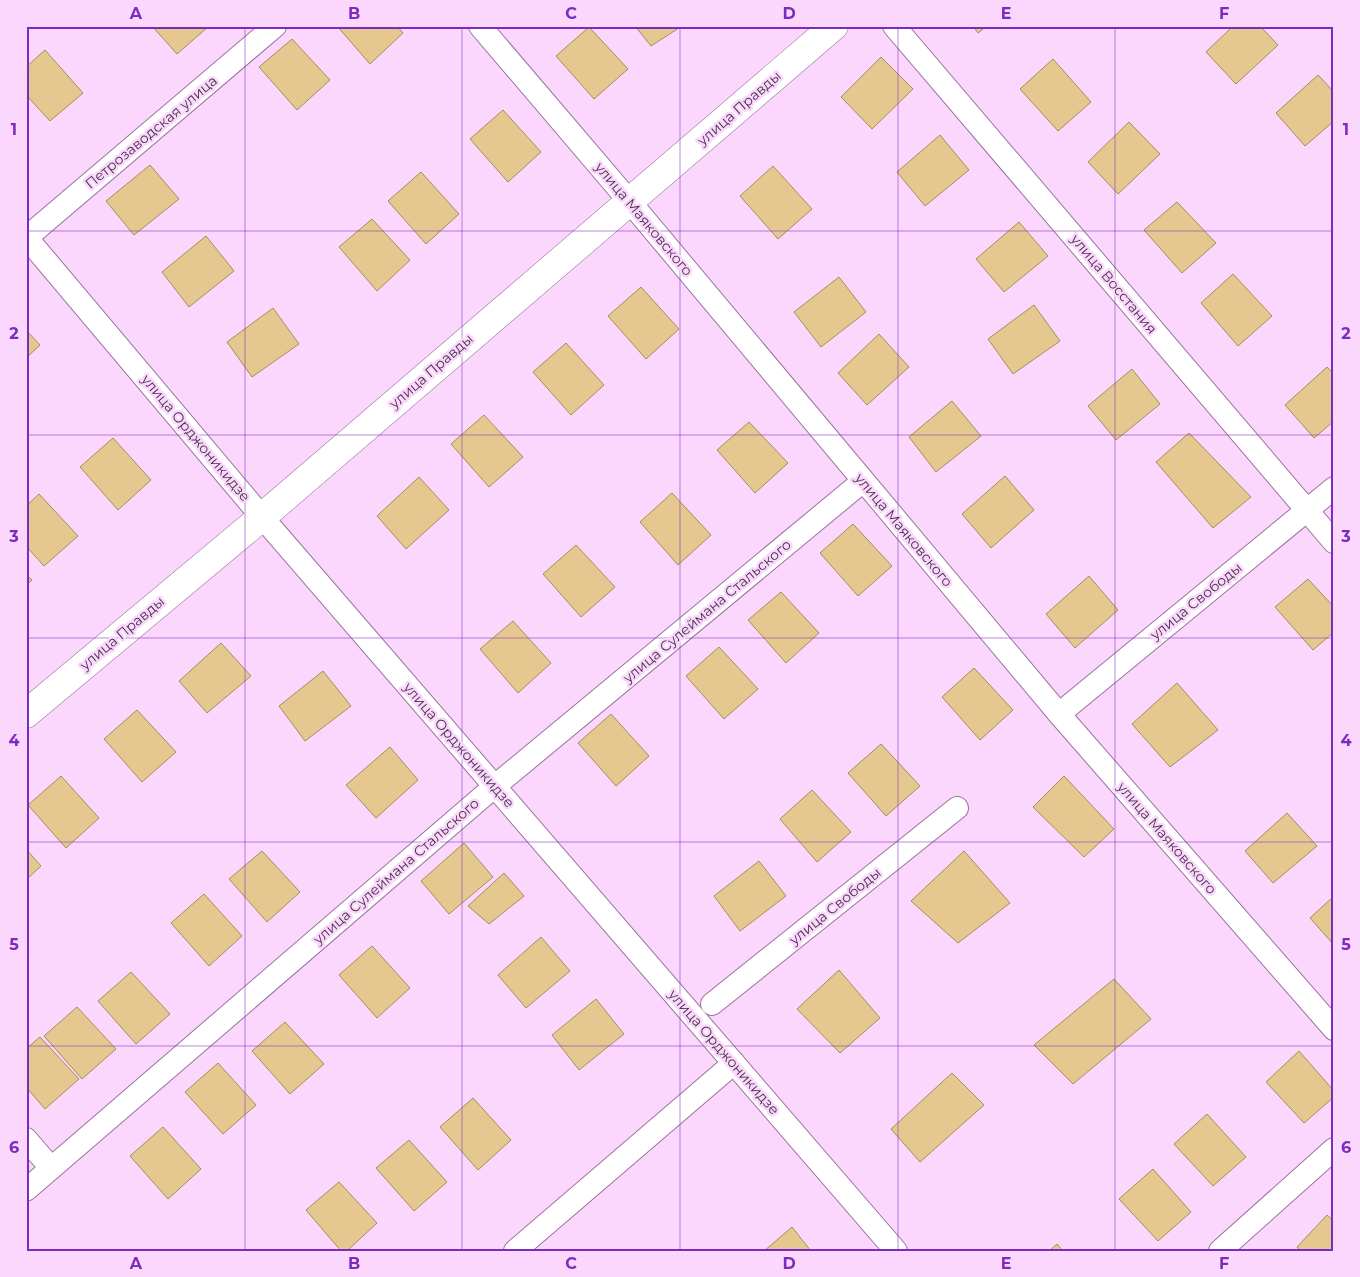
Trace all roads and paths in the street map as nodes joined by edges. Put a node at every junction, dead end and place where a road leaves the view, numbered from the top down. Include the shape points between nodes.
1 (275, 26) edge
2 (480, 26) edge
3 (834, 26) edge
4 (894, 26) edge
5 (630, 202) junction
6 (26, 238) edge
7 (863, 481) junction
8 (1334, 488) edge
9 (1307, 511) junction
10 (262, 516) junction
11 (1334, 542) edge
12 (26, 714) edge
13 (1058, 714) junction
14 (495, 786) junction
15 (957, 808) dead end
16 (712, 1004) dead end
17 (1334, 1029) edge
18 (734, 1063) junction
19 (26, 1139) edge
20 (1334, 1149) edge
21 (52, 1168) junction
22 (26, 1190) edge
23 (514, 1251) edge
24 (896, 1251) edge
25 (1220, 1251) edge

1 - 6 street, Петрозаводская улица
2 - 5 street, улица Маяковского
3 - 5 street, улица Правды
4 - 9 street, улица Восстания
5 - 7 street, улица Маяковского
5 - 10 street, улица Правды
6 - 10 street, улица Орджоникидзе
7 - 13 street, улица Маяковского
7 - 14 street, улица Сулеймана Стальского
8 - 9 street, улица Свободы
9 - 11 street, улица Восстания
9 - 13 street, улица Свободы
10 - 12 street, улица Правды
10 - 14 street, улица Орджоникидзе
13 - 17 street, улица Маяковского
14 - 18 street, улица Орджоникидзе
14 - 21 street, улица Сулеймана Стальского
15 - 16 street, улица Свободы
18 - 23 street
18 - 24 street, улица Орджоникидзе
19 - 21 street
20 - 25 street
21 - 22 street, улица Сулеймана Стальского

